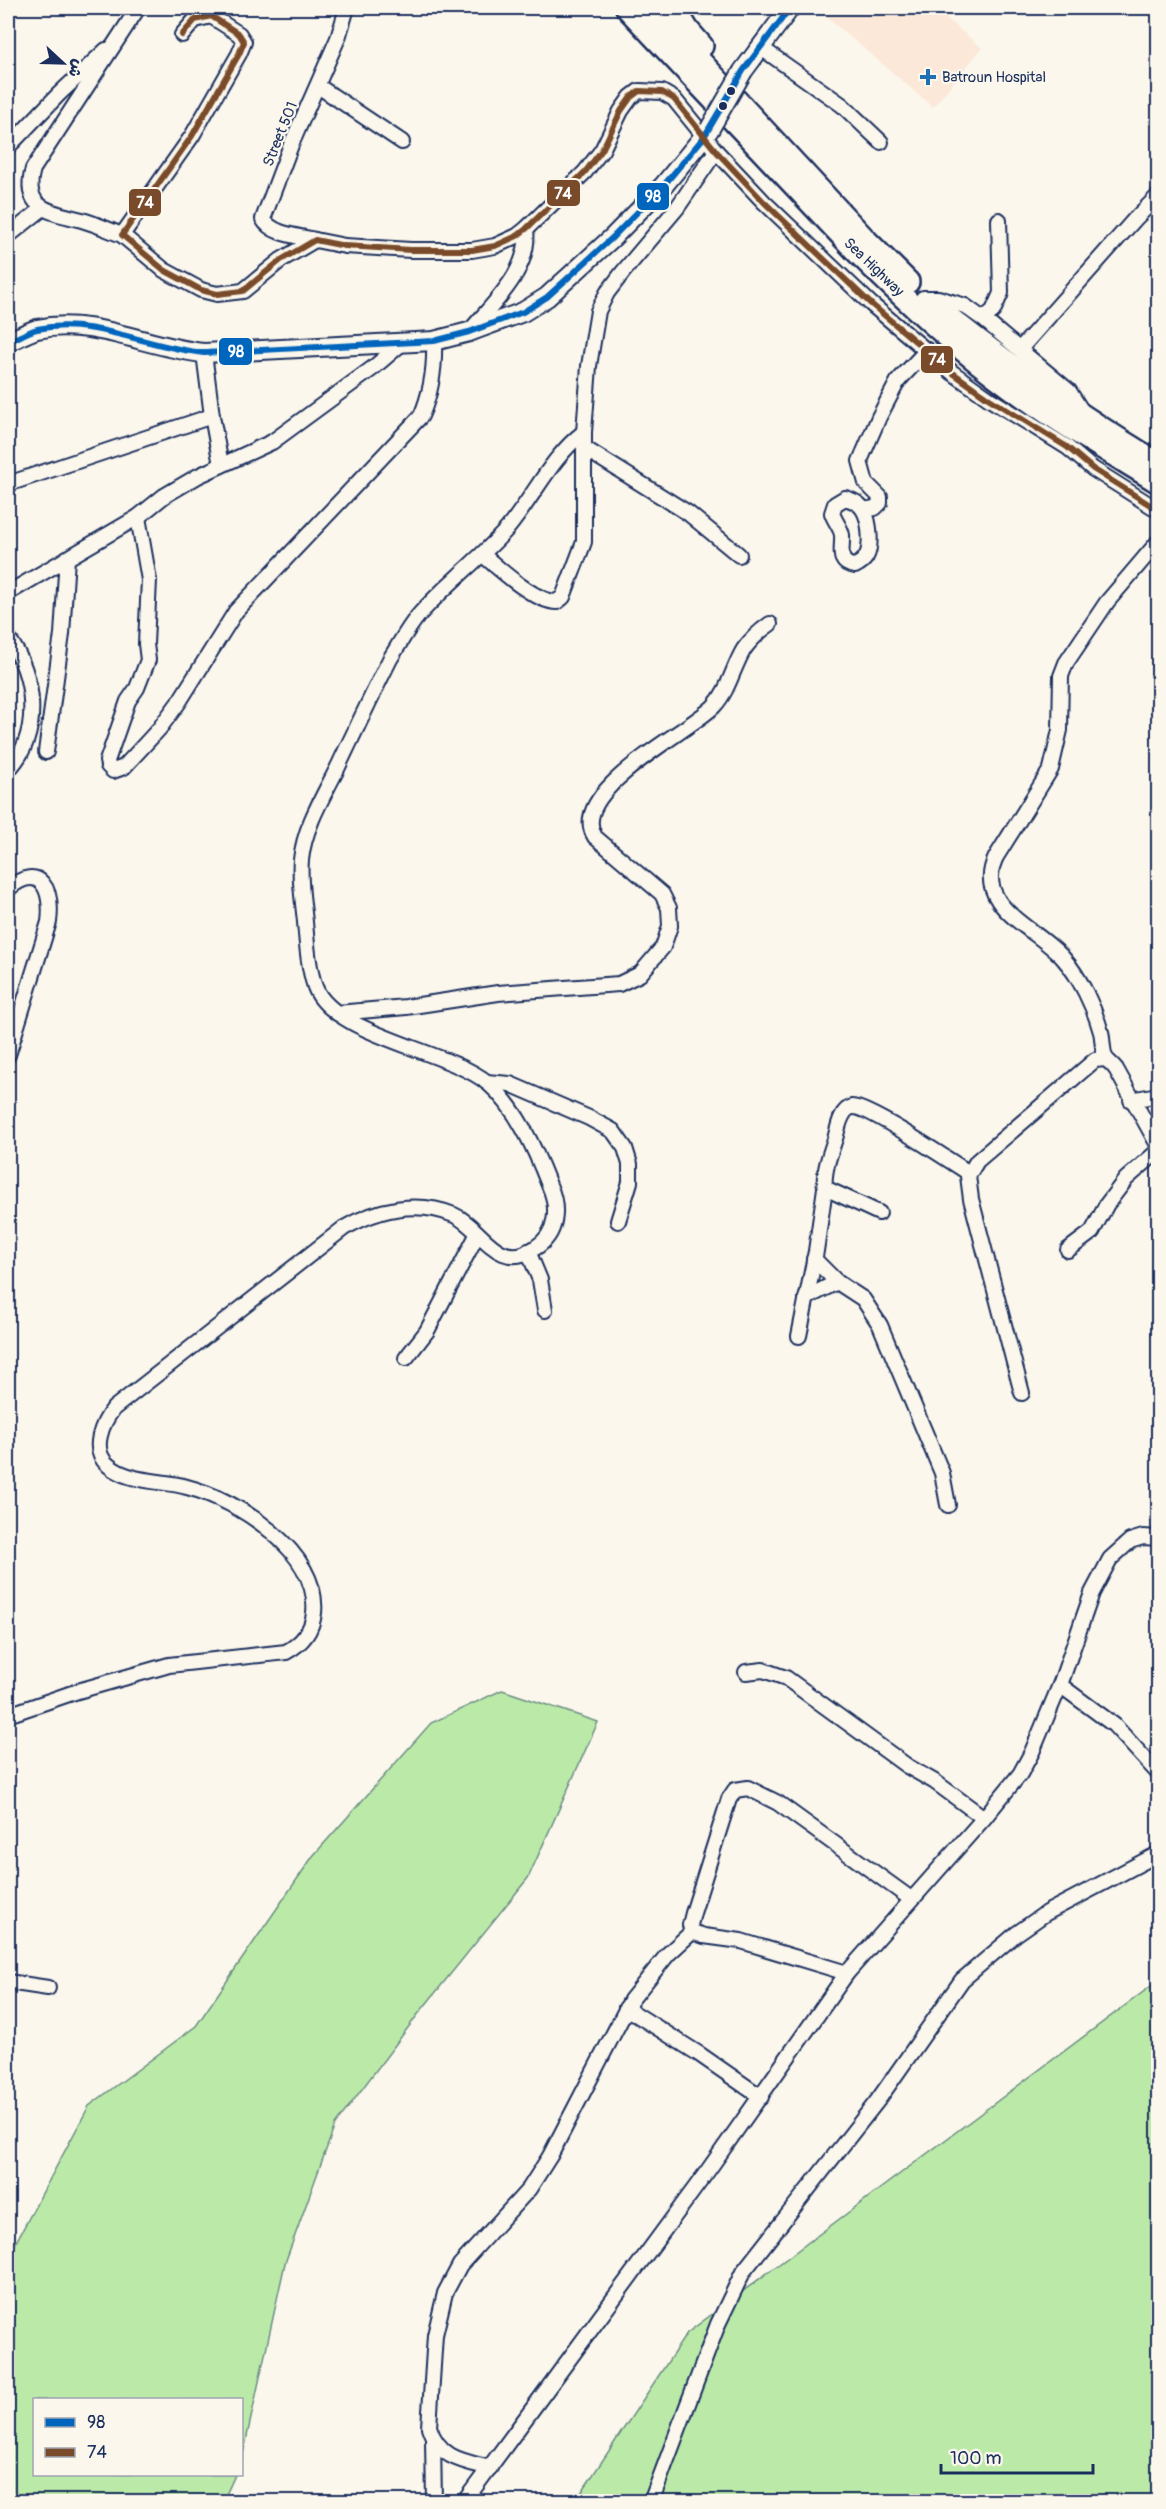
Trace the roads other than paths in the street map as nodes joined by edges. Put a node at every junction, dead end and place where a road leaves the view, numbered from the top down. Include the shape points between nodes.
1 (138, 8) edge
2 (347, 8) edge
3 (627, 8) edge
4 (651, 8) edge
5 (675, 8) edge
6 (790, 8) edge
7 (182, 35) dead end
8 (120, 37) junction
9 (760, 47) junction
10 (318, 86) junction
11 (769, 135) junction
12 (710, 139) junction
13 (402, 142) dead end
14 (882, 142) dead end
15 (8, 147) edge
16 (1158, 196) edge
17 (42, 208) junction
18 (999, 220) dead end
19 (526, 229) junction
20 (8, 236) edge
21 (122, 236) junction
22 (315, 240) junction
23 (876, 271) junction
24 (896, 289) junction
25 (923, 298) junction
26 (866, 300) junction
27 (984, 319) junction
28 (469, 332) junction
29 (434, 341) junction
30 (8, 342) edge
31 (401, 344) junction
32 (1020, 349) junction
33 (927, 350) junction
34 (204, 353) junction
35 (212, 416) junction
36 (1085, 418) junction
37 (584, 432) junction
38 (1095, 443) junction
39 (1066, 447) junction
40 (584, 448) junction
41 (1158, 463) edge
42 (221, 465) junction
43 (9, 481) edge
44 (1158, 482) edge
45 (864, 510) junction
46 (1158, 510) edge
47 (138, 517) junction
48 (1158, 542) edge
49 (483, 555) junction
50 (739, 555) dead end
51 (67, 558) junction
52 (8, 593) edge
53 (770, 624) dead end
54 (8, 638) edge
55 (46, 752) dead end
56 (8, 770) edge
57 (8, 889) edge
58 (337, 1013) junction
59 (8, 1055) edge
60 (1106, 1059) junction
61 (486, 1082) junction
62 (1158, 1095) edge
63 (1131, 1100) junction
64 (1158, 1145) edge
65 (1158, 1151) edge
66 (969, 1173) junction
67 (825, 1188) junction
68 (879, 1214) dead end
69 (618, 1221) dead end
70 (477, 1235) junction
71 (1068, 1250) dead end
72 (528, 1251) junction
73 (814, 1259) junction
74 (837, 1282) junction
75 (806, 1298) junction
76 (545, 1310) dead end
77 (799, 1335) dead end
78 (406, 1358) dead end
79 (1022, 1393) dead end
80 (948, 1505) dead end
81 (1158, 1538) edge
82 (746, 1672) dead end
83 (1060, 1685) junction
84 (8, 1716) edge
85 (1158, 1773) edge
86 (984, 1818) junction
87 (1158, 1854) edge
88 (910, 1899) junction
89 (692, 1932) junction
90 (847, 1973) junction
91 (8, 1982) edge
92 (48, 1989) dead end
93 (626, 2008) junction
94 (761, 2097) junction
95 (433, 2440) junction
96 (490, 2468) junction
97 (434, 2502) edge
98 (464, 2502) edge
99 (651, 2502) edge

1 - 8 street
2 - 10 street, Street 501
3 - 23 highway, Sea Highway
4 - 11 highway, Sea Highway
5 - 11 highway
6 - 9 main road
7 - 21 street via 195,20 211,16 239,34 244,42 192,136
8 - 15 street
8 - 17 street via 33,169 31,193
9 - 12 main road, bridge via 743,71
9 - 14 street via 842,105
10 - 13 street
10 - 22 street, Street 501 via 263,219 276,230
11 - 25 highway, Sea Highway
12 - 19 street via 674,99 662,92 639,91 621,111 602,150 585,172
12 - 26 street via 781,219
12 - 28 main road via 547,297 523,312
12 - 37 street via 678,208 649,239 602,302 589,366
16 - 32 street
17 - 20 street
17 - 21 street
18 - 27 street via 1000,292 993,311
19 - 22 street via 504,243 472,250 345,246
19 - 28 street via 528,245 524,260
21 - 22 street via 164,270 217,294 243,291 281,260
23 - 24 highway, Sea Highway
23 - 26 street
24 - 26 street
24 - 38 highway, Sea Highway via 995,376
25 - 27 street via 965,306
25 - 36 highway, Sea Highway via 1023,376
26 - 33 street
27 - 32 street
28 - 29 main road
29 - 31 main road
29 - 47 street via 435,366 421,416 236,611 159,729 124,767 113,771 107,761 128,701 148,660 149,580
30 - 34 main road via 35,330 63,326 98,329 163,347
31 - 34 main road
31 - 42 street via 289,431
32 - 36 street via 1069,391
33 - 39 street via 988,398
33 - 45 street via 898,381 860,461 866,483 880,497 874,508
34 - 35 street
35 - 42 street
35 - 43 street
36 - 41 highway, Sea Highway
37 - 40 street
37 - 49 street via 566,447 530,500
38 - 39 street
38 - 44 highway, Sea Highway
39 - 46 street
40 - 49 street via 584,542 563,597 557,602 544,599
40 - 50 street via 688,513
42 - 47 street via 164,496
45 - 45 street via 845,498 835,504 832,513 842,534 841,555 851,566 864,561 868,554
47 - 51 street
48 - 60 street via 1107,602 1066,663 1061,676 1060,730 1051,769 991,869 995,898 1071,966 1100,1030
49 - 58 street via 417,617 394,651 307,834 301,858 309,962 321,998
51 - 52 street
51 - 55 street via 62,634
53 - 58 street via 745,647 714,705 628,768 602,795 592,816 590,827 595,837 667,901 667,936 648,967 619,984 498,993
54 - 56 street via 24,667 31,725 20,754
57 - 59 street via 24,878 37,879 46,888 50,908
58 - 61 street via 462,1067
60 - 63 street via 1116,1069
60 - 66 street via 1095,1060 977,1161
61 - 69 street via 510,1084 612,1131 625,1148 630,1164 630,1182
61 - 72 street via 501,1096 528,1138 554,1196 554,1224 545,1241
62 - 63 street
63 - 64 street
65 - 71 street via 1126,1179 1092,1232
66 - 67 street via 878,1117 852,1107 843,1114 826,1171
66 - 79 street via 971,1200
67 - 68 street
67 - 73 street
70 - 72 street via 501,1252
70 - 78 street via 427,1331
70 - 84 street via 457,1216 431,1210 387,1209 360,1219 114,1408 100,1430 99,1447 106,1464 124,1474 184,1486 222,1499 268,1530 296,1557 313,1591 314,1608 313,1620 298,1646 286,1652 161,1667
72 - 76 street via 540,1280
73 - 74 street
73 - 75 street
74 - 75 street
74 - 80 street via 863,1299 880,1325 942,1473
75 - 77 street
81 - 83 street via 1130,1541 1110,1559 1092,1593
82 - 86 street via 763,1670 786,1678
83 - 85 street via 1114,1725
83 - 86 street via 1020,1774
86 - 88 street
87 - 99 street via 1046,1913 977,1966 955,1989 878,2100 743,2272 714,2334
88 - 89 street via 778,1803 752,1789 740,1788 729,1799 691,1920
88 - 90 street
89 - 90 street via 741,1941
89 - 93 street via 668,1954
90 - 94 street
91 - 92 street
93 - 94 street
93 - 95 street via 530,2189 460,2265 445,2294 435,2336 429,2427
94 - 96 street
95 - 96 street via 457,2460
95 - 97 street
96 - 98 street

